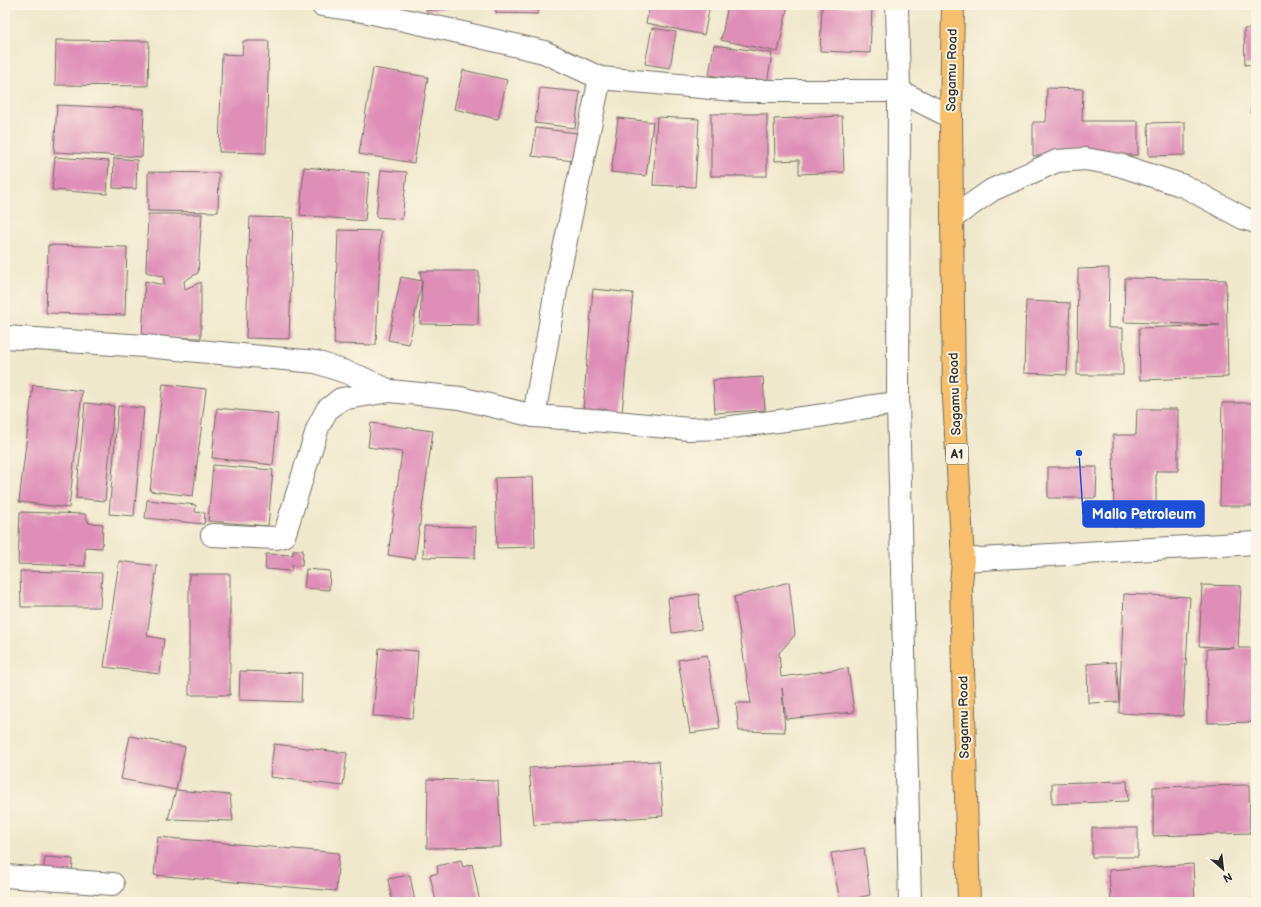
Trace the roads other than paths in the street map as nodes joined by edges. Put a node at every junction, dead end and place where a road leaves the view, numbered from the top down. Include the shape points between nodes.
1 (322, 5) edge
2 (897, 5) edge
3 (953, 5) edge
4 (600, 78) junction
5 (898, 91) junction
6 (951, 117) junction
7 (952, 218) junction
8 (1256, 222) edge
9 (5, 337) edge
10 (390, 391) junction
11 (898, 403) junction
12 (534, 416) junction
13 (212, 535) dead end
14 (1256, 543) edge
15 (963, 560) junction
16 (5, 876) edge
17 (113, 884) dead end
18 (910, 902) edge
19 (969, 902) edge

1 - 4 street via 435,26 544,52
2 - 5 street
3 - 6 highway, Sagamu Road / A1
4 - 5 street via 746,91
4 - 12 street via 558,278
5 - 6 street
5 - 11 street
6 - 7 highway, Sagamu Road / A1
7 - 8 street via 992,190 1057,161 1086,159 1119,166 1184,186 1243,218
7 - 15 highway, Sagamu Road / A1 via 954,398
9 - 10 street via 145,346 316,362 360,377
10 - 12 street via 460,398
10 - 13 street via 342,399 327,410 318,427 284,536 276,538
11 - 12 street via 724,428 689,429
11 - 18 street
14 - 15 street
15 - 19 highway, Sagamu Road / A1 via 961,585
16 - 17 street

